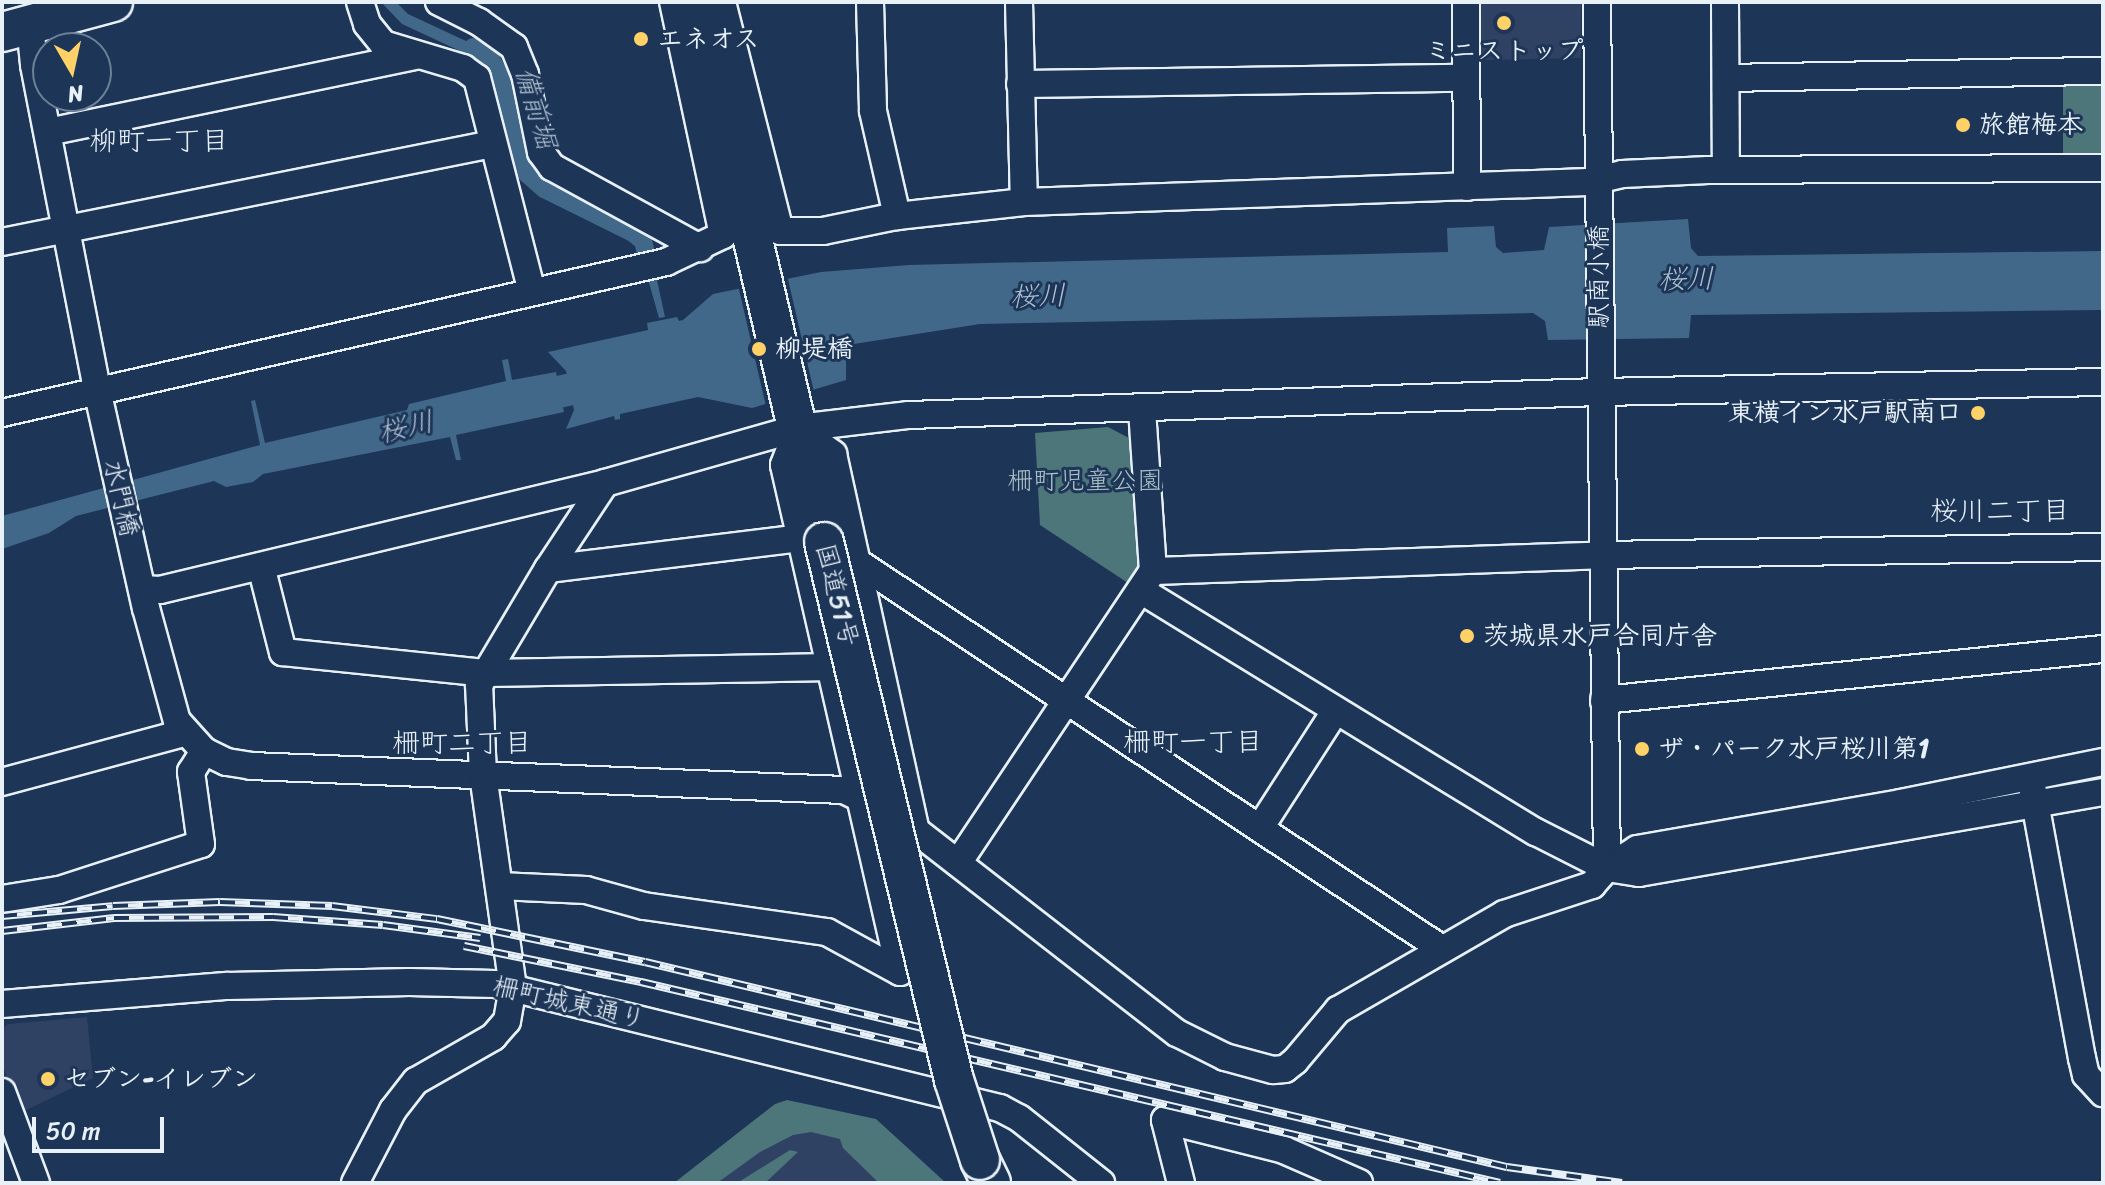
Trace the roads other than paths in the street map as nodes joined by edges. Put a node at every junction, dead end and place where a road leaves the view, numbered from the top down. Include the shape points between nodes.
1 (113, 2) edge
2 (360, 2) edge
3 (439, 2) edge
4 (673, 2) edge
5 (697, 2) edge
6 (722, 2) edge
7 (870, 2) edge
8 (1019, 2) edge
9 (1466, 2) edge
10 (1597, 2) edge
11 (1725, 2) edge
12 (16, 28) edge
13 (416, 56) junction
14 (2103, 71) edge
15 (1466, 78) junction
16 (1726, 78) junction
17 (1020, 84) junction
18 (48, 132) junction
19 (492, 144) junction
20 (2103, 168) edge
21 (1726, 170) junction
22 (1467, 187) junction
23 (1599, 192) junction
24 (1024, 202) junction
25 (897, 216) junction
26 (66, 229) junction
27 (2, 242) edge
28 (700, 248) junction
29 (532, 292) junction
30 (2103, 382) edge
31 (1600, 392) junction
32 (98, 394) junction
33 (1142, 410) junction
34 (2, 413) edge
35 (795, 416) junction
36 (605, 483) junction
37 (826, 547) junction
38 (2103, 547) edge
39 (1602, 555) junction
40 (261, 566) junction
41 (548, 569) junction
42 (139, 578) junction
43 (1148, 581) junction
44 (2103, 649) edge
45 (831, 667) junction
46 (487, 673) junction
47 (1067, 699) junction
48 (1604, 700) junction
49 (1336, 710) junction
50 (184, 733) junction
51 (204, 751) junction
52 (2103, 762) edge
53 (483, 775) junction
54 (2031, 775) junction
55 (2, 782) edge
56 (2103, 792) edge
57 (860, 795) junction
58 (2035, 804) junction
59 (1260, 828) junction
60 (916, 832) junction
61 (958, 863) junction
62 (1607, 868) junction
63 (499, 886) junction
64 (2, 899) edge
65 (1442, 949) junction
66 (513, 988) junction
67 (2, 1004) edge
68 (2, 1092) edge
69 (2103, 1093) edge
70 (985, 1171) edge
71 (36, 1183) edge
72 (355, 1183) edge
73 (1101, 1183) edge
74 (1181, 1183) edge
75 (1359, 1183) edge

1 - 12 highway
2 - 13 street via 367,24 383,44
3 - 28 street via 514,47 541,152 552,167
4 - 28 street via 723,235
5 - 35 highway, 国道51号
6 - 25 street via 780,231 823,231
7 - 25 street via 873,111
8 - 17 street
9 - 15 street
10 - 23 street, 駅南小橋
11 - 16 street
12 - 18 street, 水門橋
13 - 18 street
13 - 19 street via 463,68 477,78
14 - 16 street
15 - 17 street
15 - 22 street
16 - 21 street
17 - 24 street
18 - 26 street, 水門橋
19 - 26 street
19 - 29 street
20 - 21 street
21 - 23 street via 1622,174
22 - 23 street
22 - 24 street
23 - 31 street, 駅南小橋
24 - 25 street
26 - 27 street
26 - 32 street, 水門橋
28 - 29 street via 666,262
29 - 32 street
30 - 31 street
31 - 33 street
31 - 39 street, 駅南小橋
32 - 34 street
32 - 42 street, 水門橋
33 - 35 street
33 - 43 street
35 - 36 street
35 - 37 highway, 国道51号
36 - 40 street
36 - 41 street
37 - 41 street
37 - 45 street
37 - 47 street
37 - 60 street
37 - 70 highway, 国道51号, bridge via 954,1080
38 - 39 street
39 - 43 street
39 - 48 street, 駅南小橋
40 - 42 street via 160,590
40 - 46 street via 283,652
41 - 46 street
42 - 50 street, 水門橋
43 - 47 street
43 - 49 street
44 - 48 street
45 - 46 street
45 - 57 street
46 - 53 street via 479,685
47 - 59 street
47 - 61 street
48 - 62 street, 駅南小橋
49 - 59 street
49 - 62 street via 1536,832
50 - 51 street
50 - 55 street
51 - 53 street via 251,766
51 - 64 street via 191,772 201,844 59,890
52 - 54 street
53 - 57 street via 844,790
53 - 63 street
54 - 58 street
54 - 62 street via 1637,849
56 - 58 street
57 - 60 street
57 - 63 street via 900,972 827,932 644,906 586,890
58 - 62 street via 1639,873
58 - 69 street via 2084,1066 2093,1086
59 - 65 street
60 - 61 street
61 - 65 street via 1177,1033 1225,1057 1273,1070 1295,1061 1338,1010
62 - 65 street via 1592,885 1504,914
63 - 66 street
66 - 67 street, 柵町城東通り via 461,982 228,986
66 - 72 street via 502,1029 405,1093
66 - 73 street, 柵町城東通り via 1000,1108
68 - 71 street
74 - 75 street via 1165,1120 1284,1150

